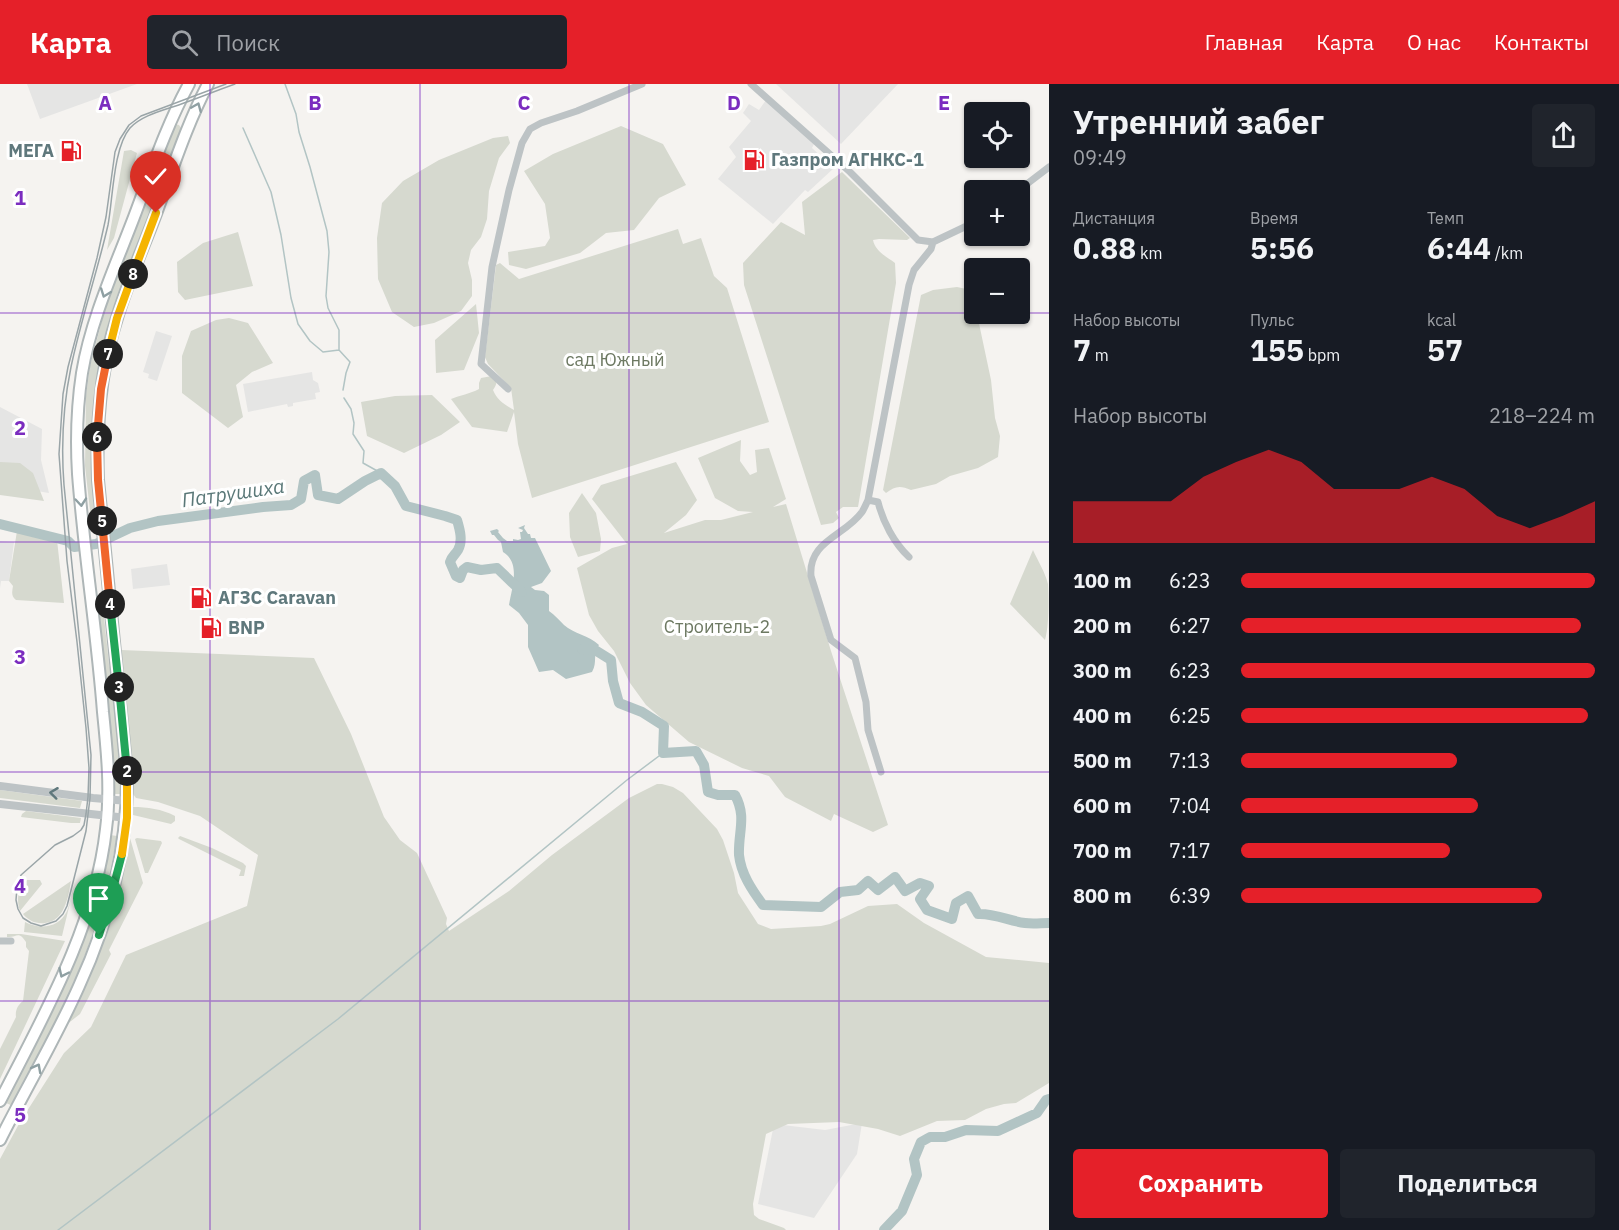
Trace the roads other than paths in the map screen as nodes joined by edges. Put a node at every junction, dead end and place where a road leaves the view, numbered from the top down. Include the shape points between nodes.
1 (189, 84) edge
2 (208, 84) edge
3 (642, 84) edge
4 (751, 84) edge
5 (169, 126) junction
6 (1049, 166) edge
7 (172, 169) junction
8 (1030, 181) edge
9 (964, 227) edge
10 (933, 242) junction
11 (508, 389) dead end
12 (868, 500) junction
13 (909, 557) dead end
14 (881, 772) dead end
15 (0, 786) edge
16 (108, 799) junction
17 (128, 801) junction
18 (0, 804) edge
19 (107, 816) junction
20 (127, 818) junction
21 (0, 941) edge
22 (11, 941) dead end
23 (0, 1101) edge
24 (5, 1118) edge
25 (0, 1140) edge

1 - 5 main road
7 -> 2 main road
3 - 11 street via 541,123 530,129 522,143 492,267 481,364
4 - 10 street via 850,172 918,240
5 - 7 main road via 175,120 182,126
5 -> 16 main road via 95,321 82,374 78,453
6 - 8 street
7 - 17 main road via 117,318 104,370 97,440
9 - 10 street
10 - 12 street via 909,285
12 - 13 street via 878,502 882,518
12 - 14 street via 861,514 821,547 810,567 831,640 855,658 866,702 868,730
16 -> 15 street
16 - 17 street
16 - 19 main road
17 - 20 main road
18 - 19 street
19 - 20 street
19 -> 23 main road via 86,917 65,970
24 -> 20 main road via 80,986 112,894
21 - 22 street
24 - 25 main road

